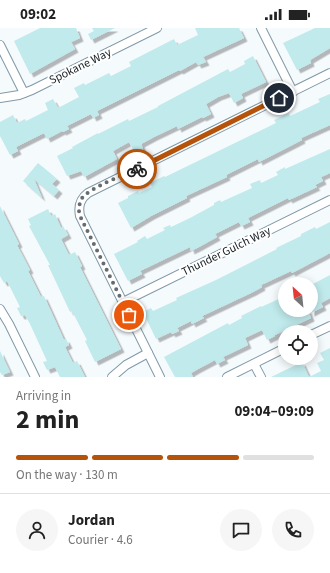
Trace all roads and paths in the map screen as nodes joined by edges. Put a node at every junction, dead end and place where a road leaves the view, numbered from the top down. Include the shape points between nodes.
1 (157, 28) edge
2 (261, 28) edge
3 (0, 45) edge
4 (330, 73) edge
5 (293, 92) junction
6 (24, 93) junction
7 (0, 98) edge
8 (330, 200) edge
9 (123, 302) junction
10 (0, 309) edge
11 (330, 326) edge
12 (318, 332) edge
13 (278, 352) edge
14 (148, 353) junction
15 (254, 364) junction
16 (34, 377) edge
17 (112, 377) edge
18 (160, 377) edge
19 (227, 377) edge
20 (261, 377) edge

1 - 6 street, Spokane Way
2 - 5 street
3 - 6 street
4 - 5 street
5 - 9 street via 88,192 83,197 80,203 80,216
6 - 7 street, Spokane Way
8 - 9 street, Thunder Gulch Way
9 - 14 street
10 - 16 street
11 - 12 street
13 - 15 street
14 - 17 street via 126,365
14 - 18 street
15 - 19 street
15 - 20 street

